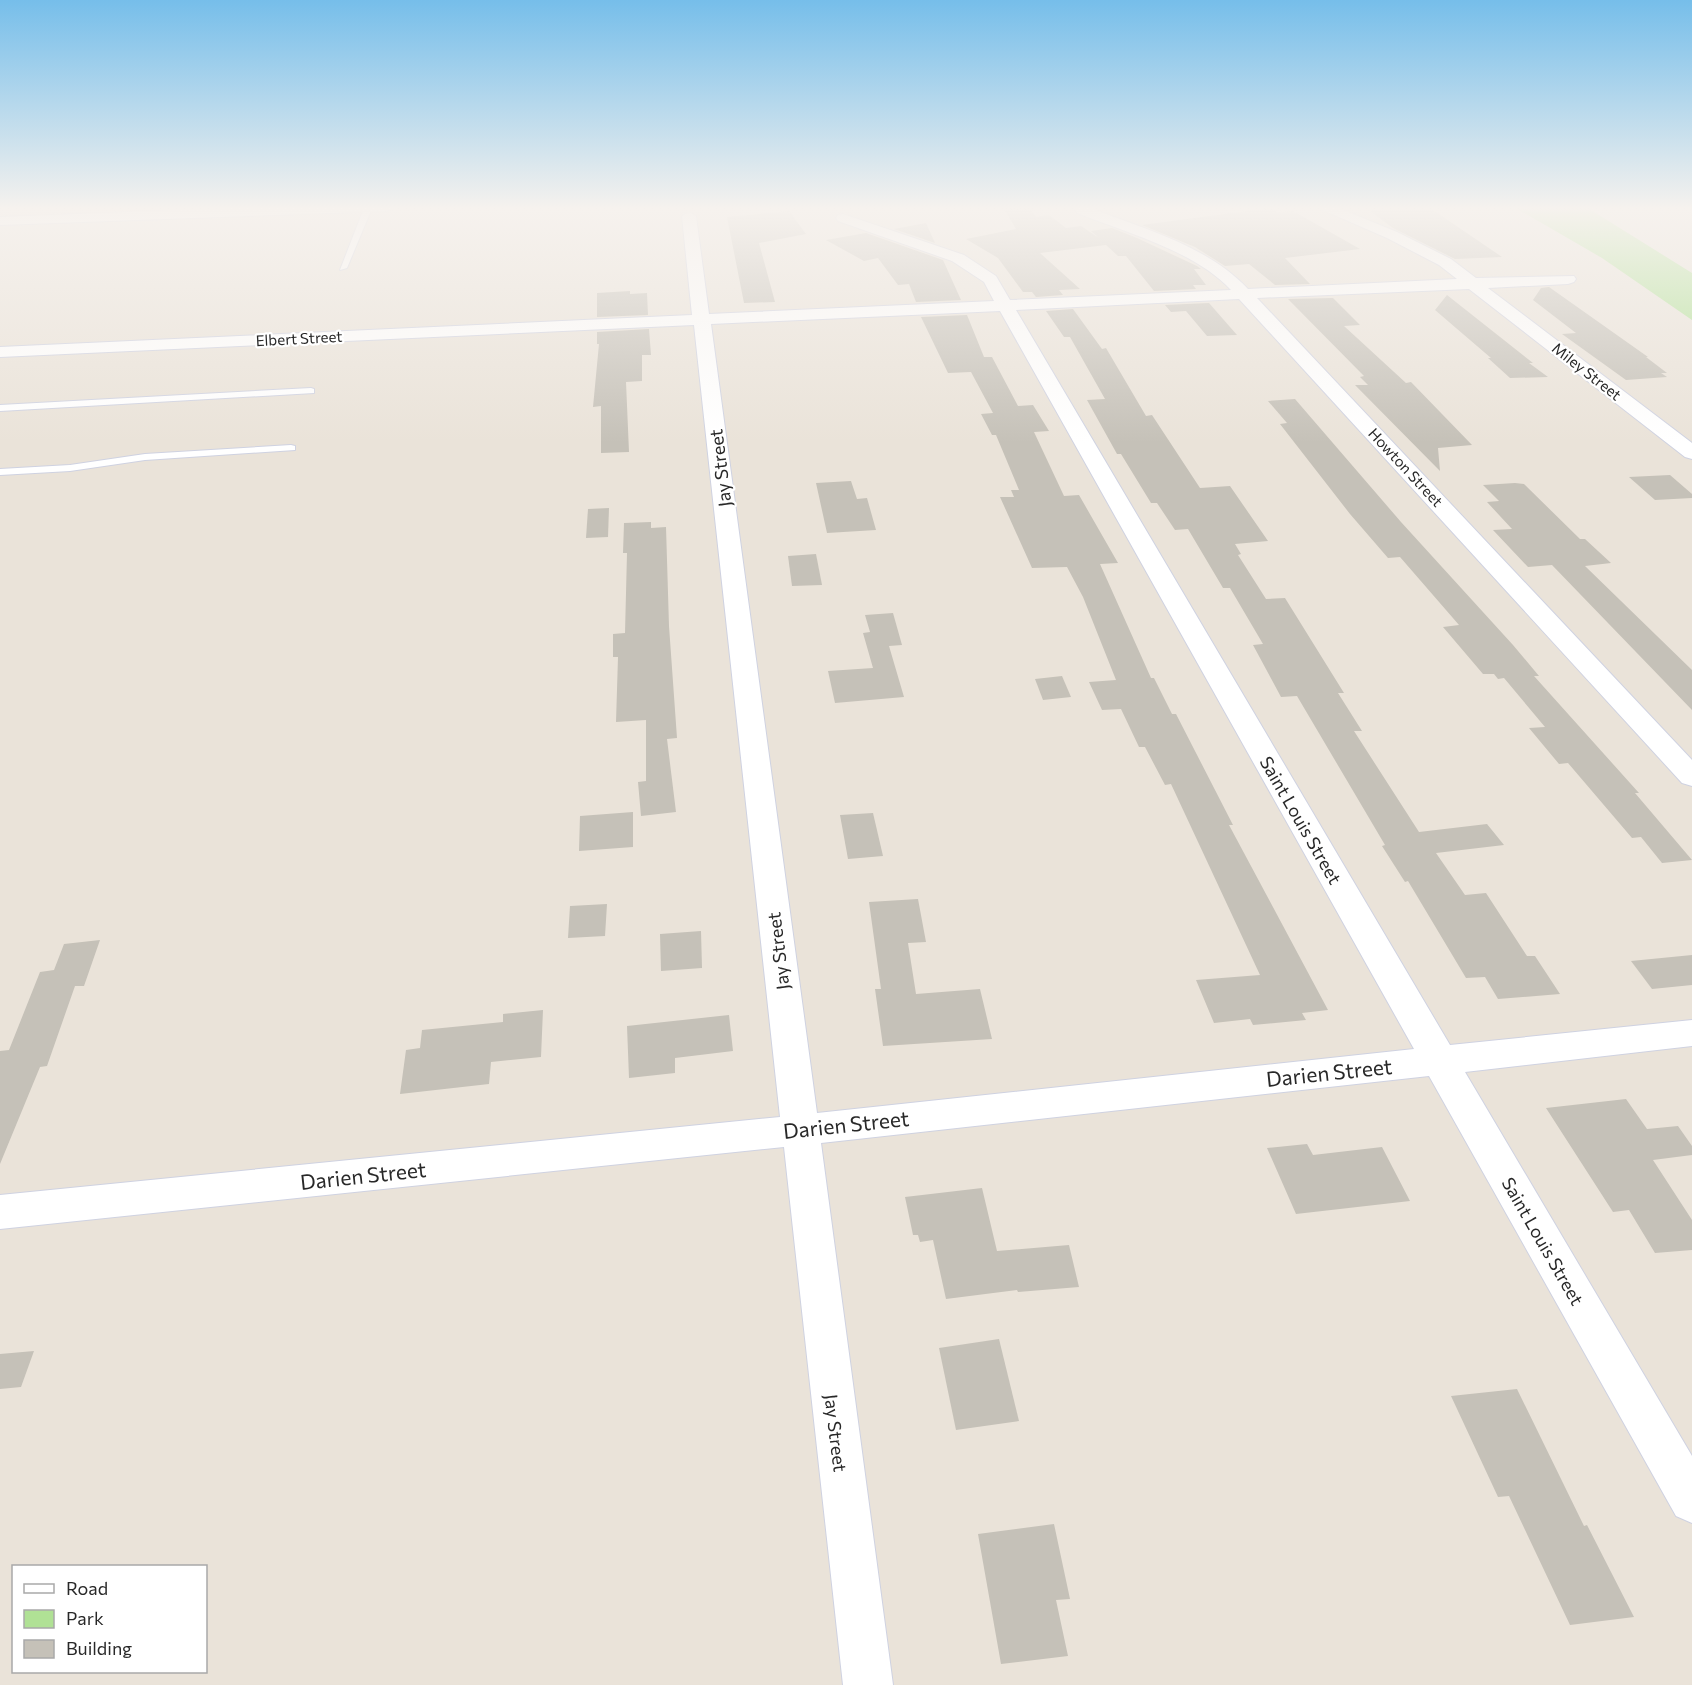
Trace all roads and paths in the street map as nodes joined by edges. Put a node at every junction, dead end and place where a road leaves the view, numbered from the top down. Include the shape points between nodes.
1 (698, 286) edge
2 (994, 286) edge
3 (1237, 286) edge
4 (1389, 286) edge
5 (1477, 286) edge
6 (1244, 292) junction
7 (1006, 304) junction
8 (702, 318) junction
9 (0, 352) edge
10 (311, 391) dead end
11 (0, 408) edge
12 (291, 448) dead end
13 (1692, 453) edge
14 (0, 472) edge
15 (1692, 777) edge
16 (1692, 1033) edge
17 (1438, 1060) junction
18 (799, 1130) junction
19 (0, 1212) edge
20 (1692, 1500) edge
21 (868, 1685) edge

1 - 8 street, Jay Street
2 - 7 street, Saint Louis Street
3 - 6 street, Howton Street
4 - 6 street, Elbert Street
5 - 13 street, Miley Street
6 - 7 street, Elbert Street
6 - 15 street, Howton Street
7 - 8 street, Elbert Street
7 - 17 street, Saint Louis Street
8 - 9 street, Elbert Street
8 - 18 street, Jay Street
10 - 11 lane
12 - 14 lane via 145,457 70,468
16 - 17 street, Darien Street
17 - 18 street, Darien Street
17 - 20 street, Saint Louis Street
18 - 19 street, Darien Street
18 - 21 street, Jay Street

